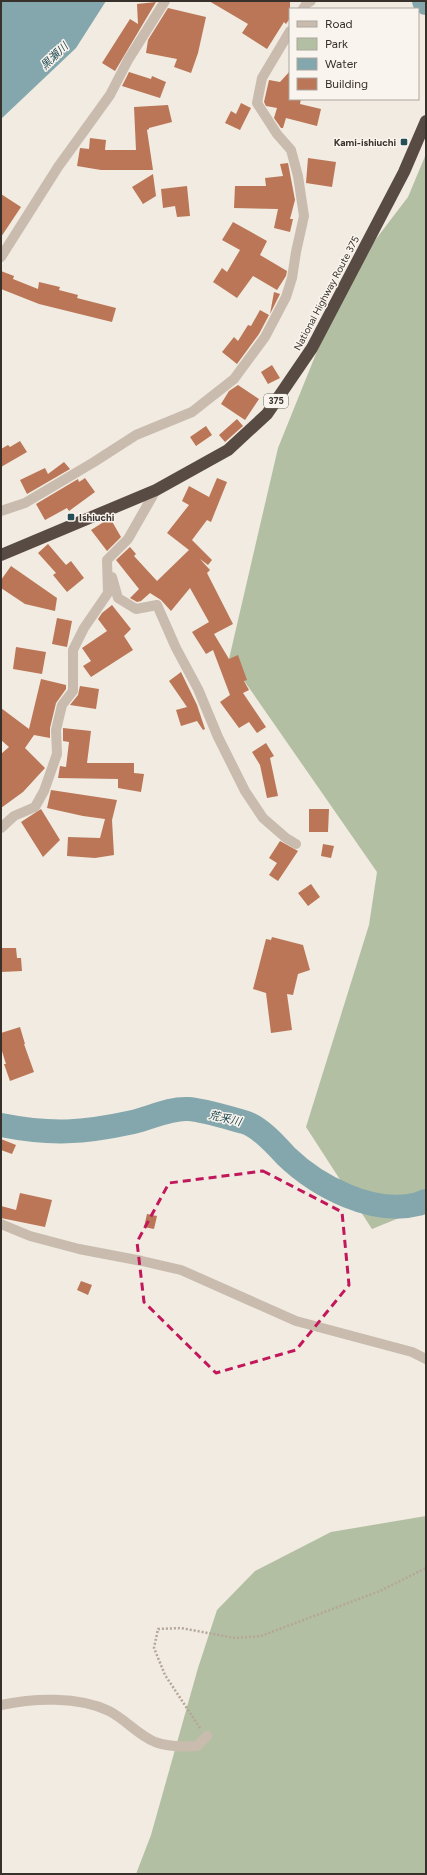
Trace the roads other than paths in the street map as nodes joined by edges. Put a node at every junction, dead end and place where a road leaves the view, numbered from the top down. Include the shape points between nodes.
1 (165, 1) edge
2 (311, 1) edge
3 (304, 8) edge
4 (289, 33) edge
5 (426, 121) edge
6 (1, 257) edge
7 (156, 490) junction
8 (1, 511) edge
9 (1, 555) edge
10 (107, 560) junction
11 (1, 828) edge
12 (296, 844) dead end
13 (1, 1224) edge
14 (426, 1359) edge
15 (1, 1705) edge
16 (207, 1736) road end

1 - 6 street via 128,60 110,95 58,167
2 - 3 street
4 - 8 street via 262,78 257,103 290,150 298,176 304,216 290,285 265,337 234,379 192,412 136,435 24,502
5 - 7 highway, National Highway Route 375 / 375 via 404,172 312,348 268,414 228,450
7 - 9 highway, National Highway Route 375 / 375
7 - 10 street via 128,538
10 - 11 street via 108,593 84,628 73,650 73,691 62,705 56,730 57,754 44,791 35,807 14,816
10 - 12 street via 118,598 136,609 157,605 245,791 263,818
13 - 14 street via 30,1236 78,1249 142,1260 181,1270 296,1321 412,1352
15 - 16 street via 60,1699 105,1710 154,1742 181,1747 197,1746

